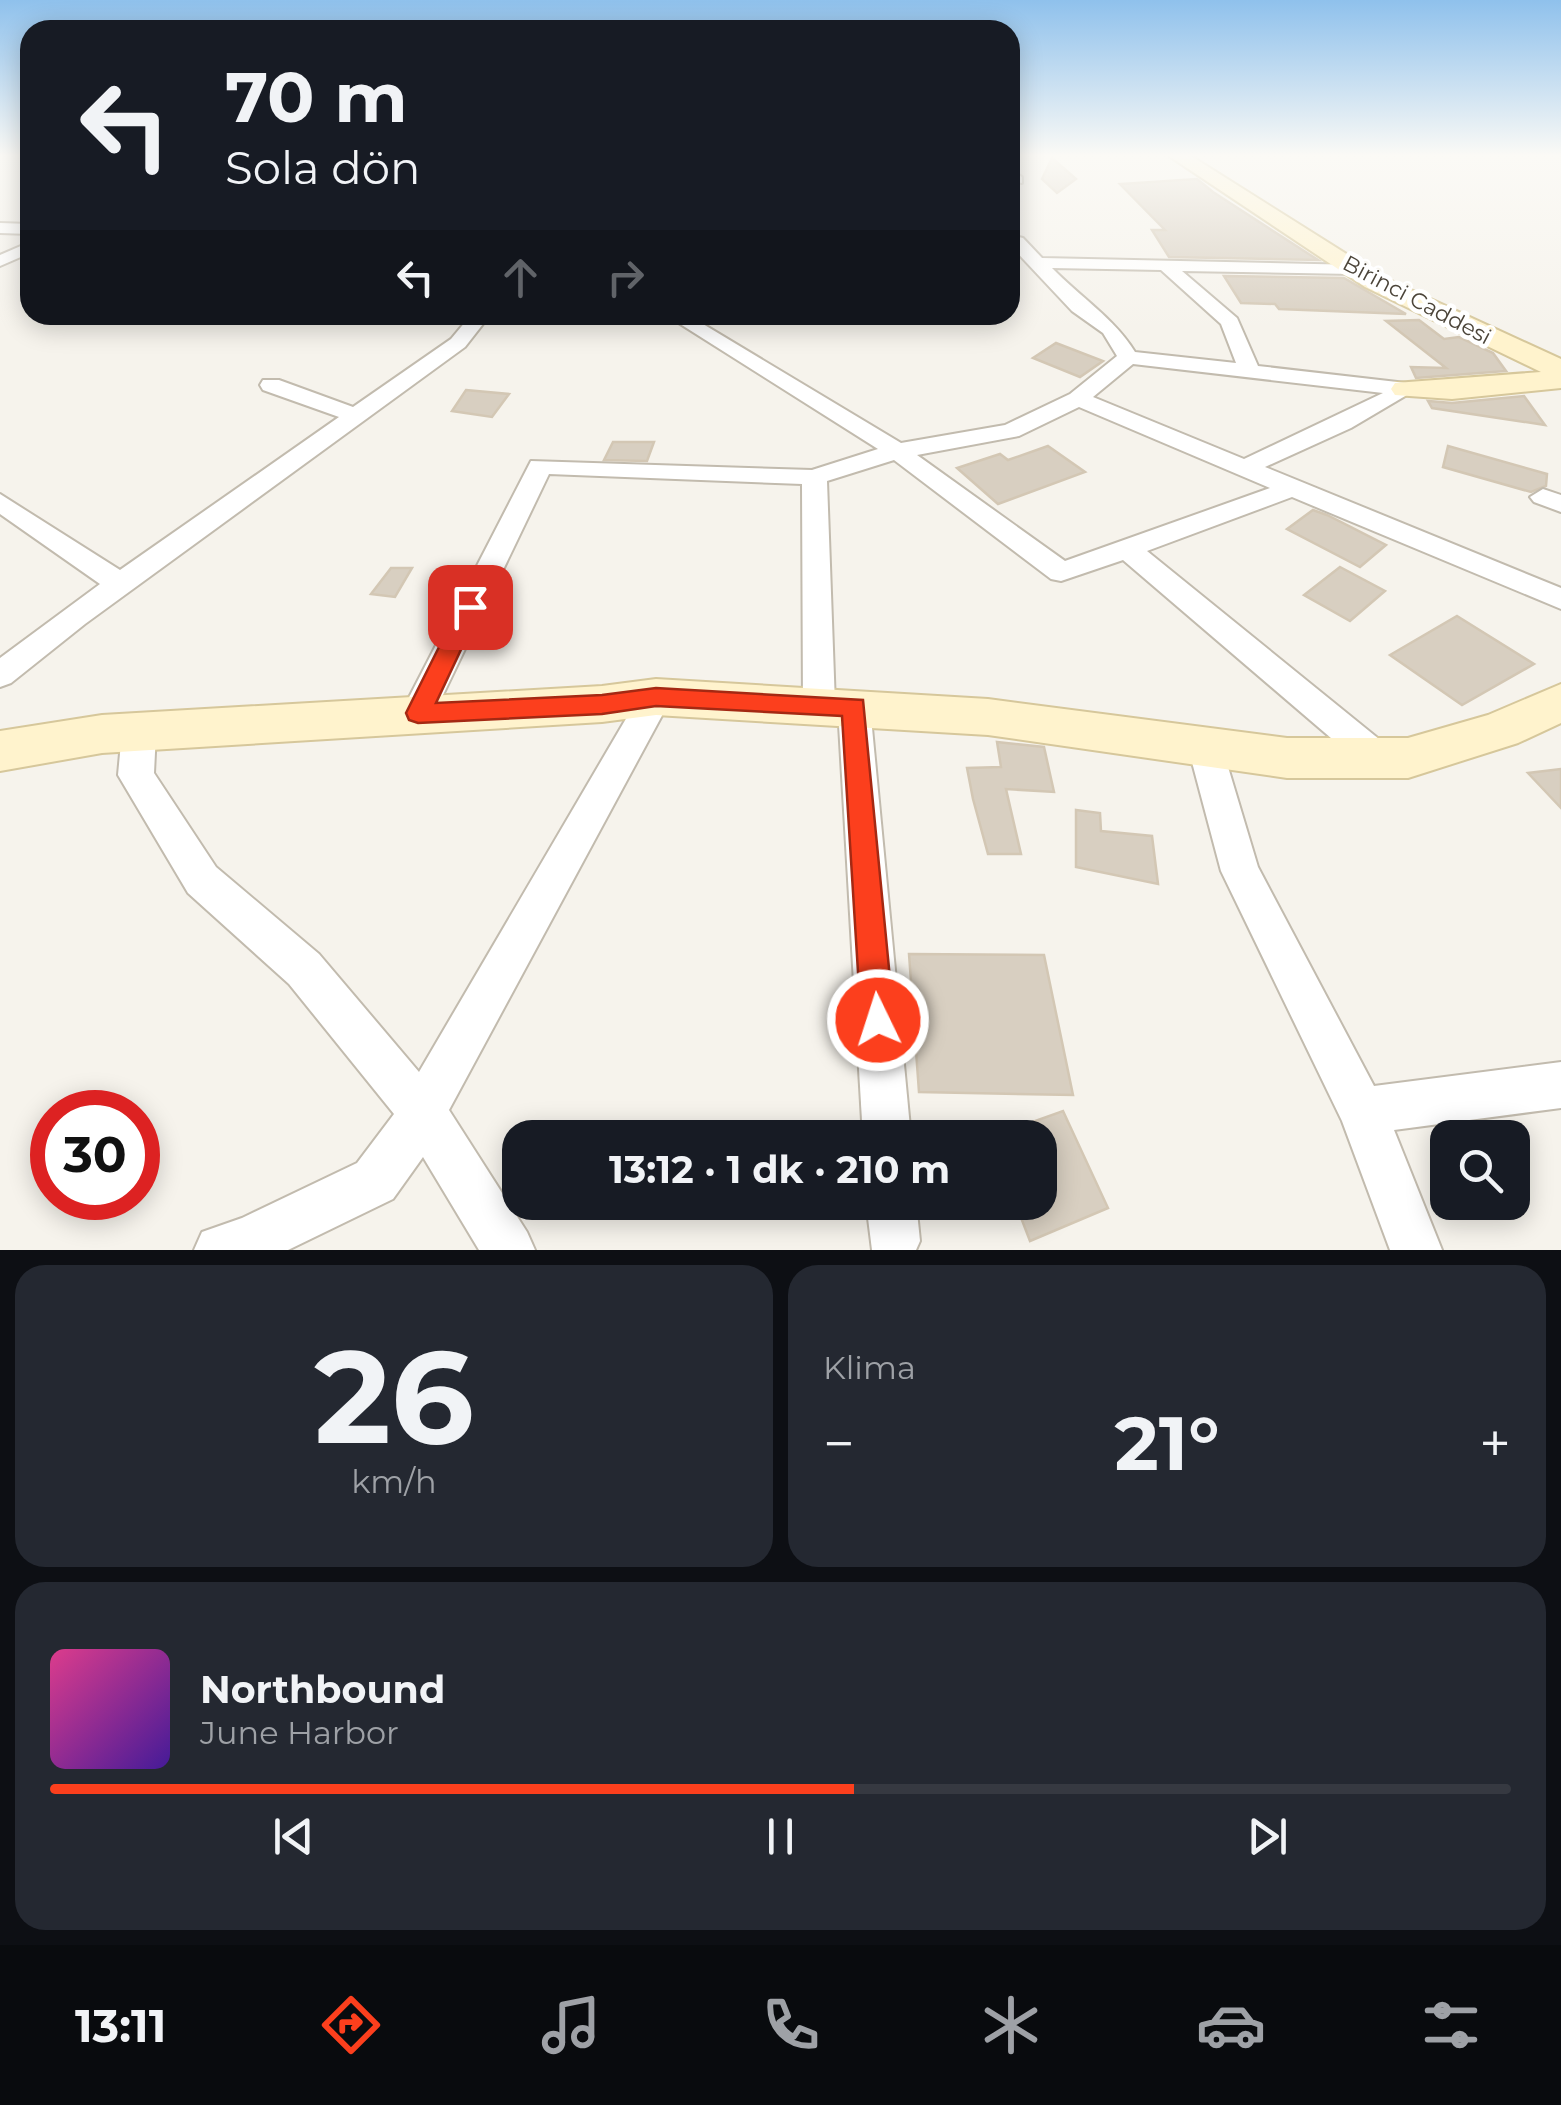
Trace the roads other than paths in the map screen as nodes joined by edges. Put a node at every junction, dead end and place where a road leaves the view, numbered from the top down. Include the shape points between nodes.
1 (1269, 214) edge
2 (1020, 244) edge
3 (1039, 263) junction
4 (1168, 266) junction
5 (1354, 269) junction
6 (473, 325) edge
7 (692, 325) edge
8 (1128, 357) junction
9 (1561, 370) edge
10 (1250, 372) junction
11 (1561, 378) edge
12 (271, 385) dead end
13 (1406, 389) junction
14 (1078, 400) junction
15 (356, 416) junction
16 (897, 451) junction
17 (1244, 468) junction
18 (814, 477) junction
19 (1292, 488) junction
20 (0, 502) edge
21 (1127, 548) junction
22 (120, 584) junction
23 (1561, 599) edge
24 (0, 675) edge
25 (656, 697) junction
26 (837, 706) junction
27 (1557, 708) edge
28 (418, 713) junction
29 (139, 732) junction
30 (1205, 747) junction
31 (0, 751) edge
32 (1378, 758) junction
33 (1561, 1085) edge
34 (421, 1110) junction
35 (1362, 1110) junction
36 (884, 1120) edge
37 (220, 1250) edge
38 (508, 1250) edge
39 (1416, 1250) edge

1 - 5 street, Birinci Caddesi
2 - 3 street
3 - 4 street
3 - 8 street via 1079,307 1111,329
4 - 5 street
4 - 10 street via 1230,322
5 - 9 street, Birinci Caddesi
6 - 15 street via 458,343
7 - 16 street
8 - 10 street
8 - 14 street
10 - 13 street
11 - 13 street
12 - 15 street
13 - 17 street
14 - 16 street via 1010,431
14 - 17 street
15 - 22 street
16 - 18 street
16 - 21 street via 1061,572
17 - 19 street
18 - 26 street
18 - 28 street via 540,466
19 - 21 street
19 - 23 street
20 - 22 street
21 - 32 street
22 - 24 street
25 - 26 street
25 - 28 street
25 - 34 street
26 - 30 street via 988,717
26 - 36 street
27 - 32 street via 1408,758
28 - 29 street
29 - 31 street
29 - 34 street via 136,775 202,880 304,969
30 - 32 street via 1287,758
30 - 35 street via 1240,870
33 - 35 street
34 - 37 street via 375,1181
34 - 38 street
35 - 39 street

